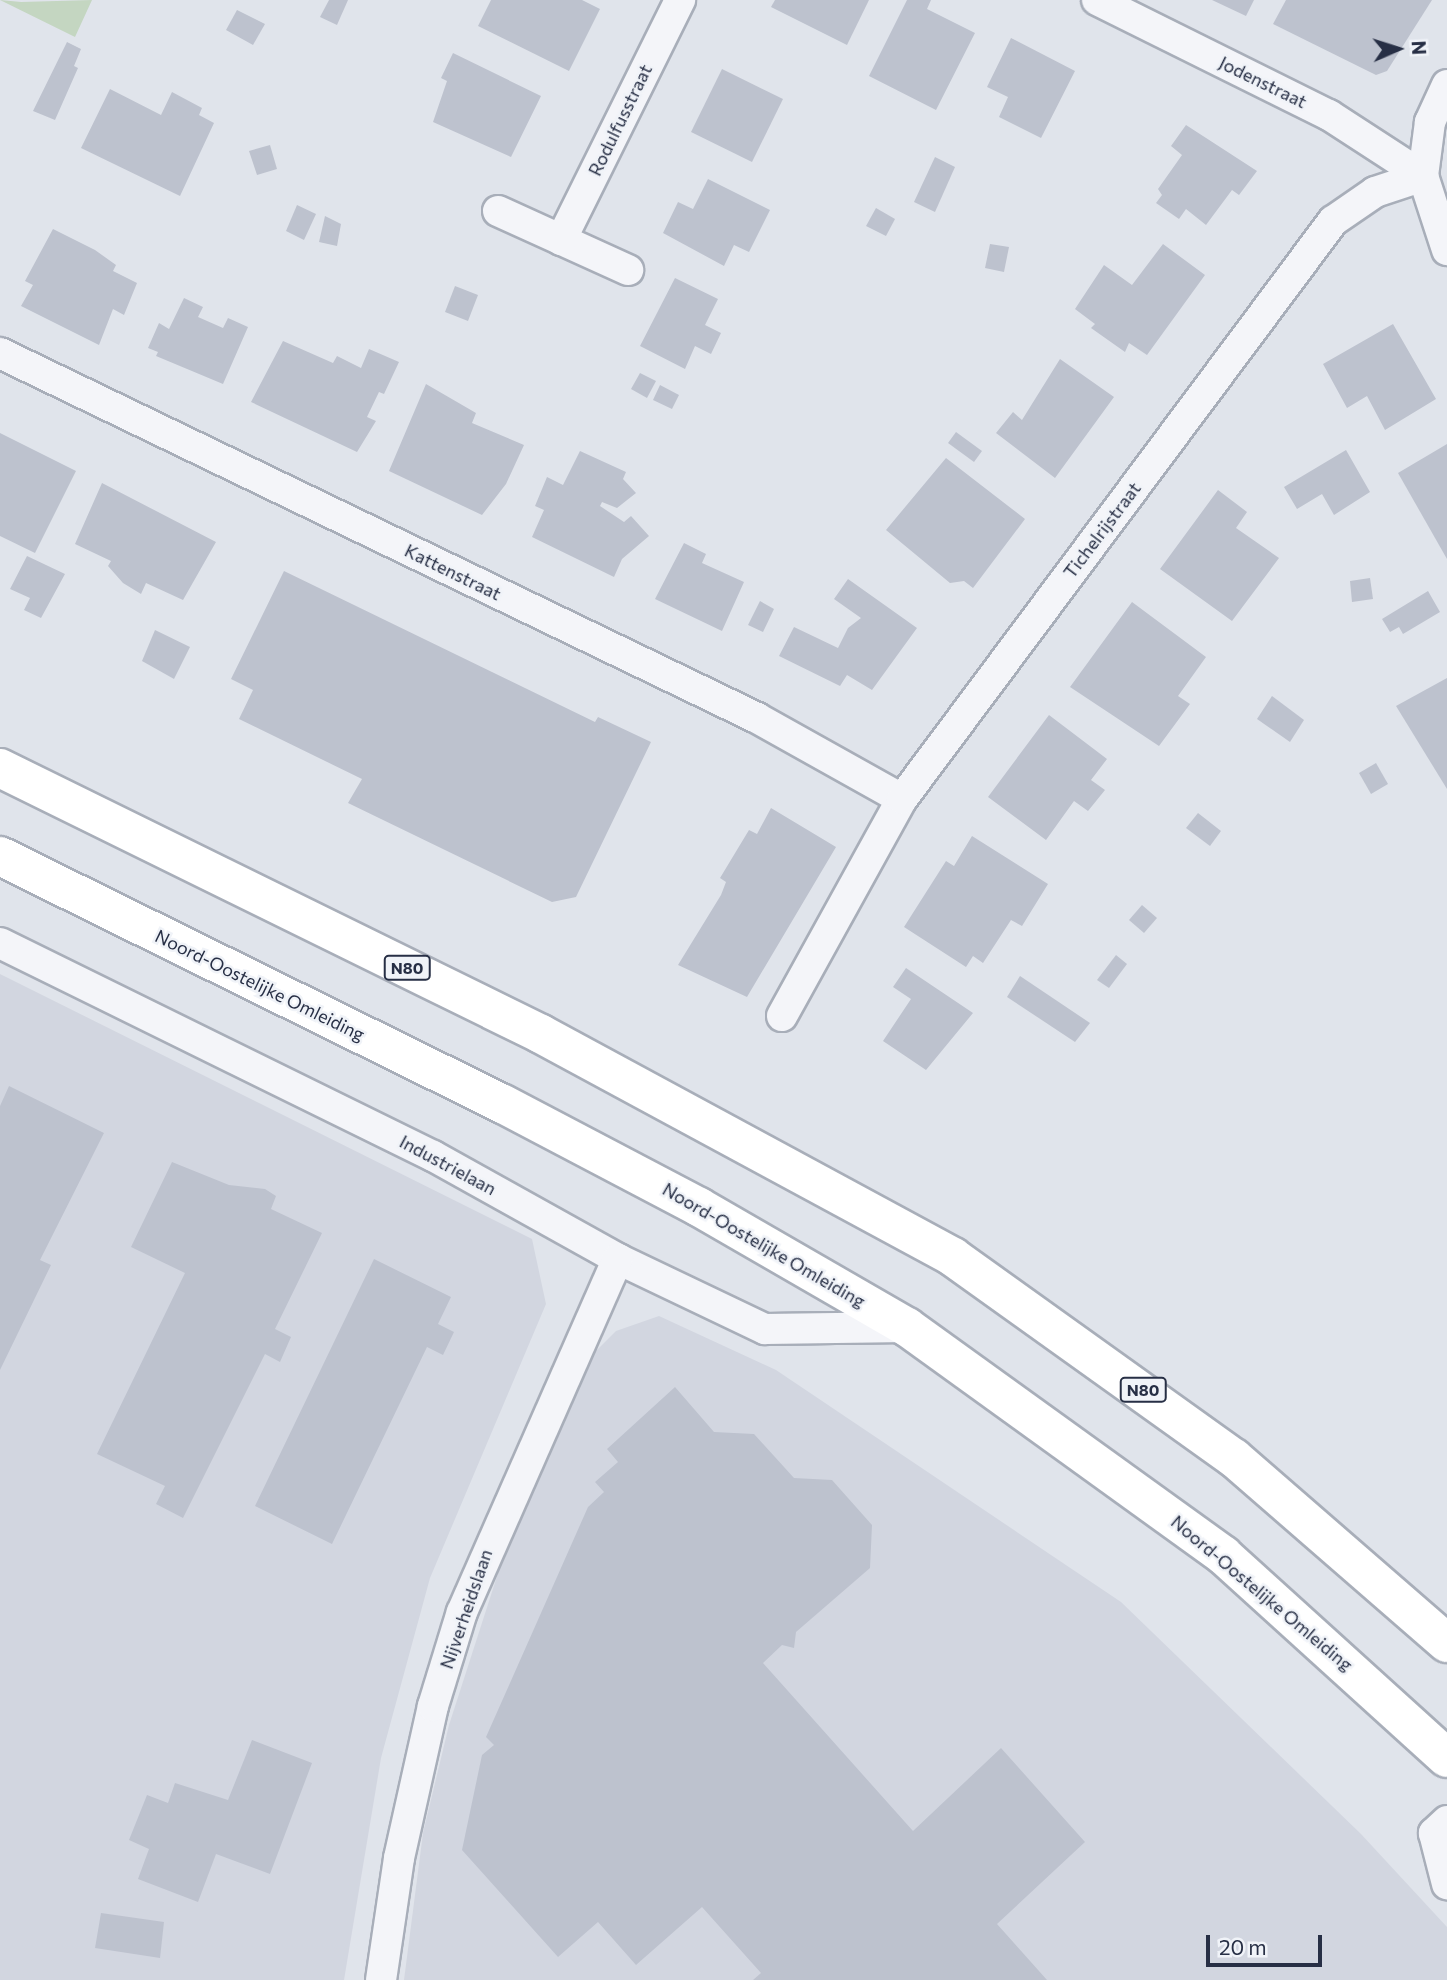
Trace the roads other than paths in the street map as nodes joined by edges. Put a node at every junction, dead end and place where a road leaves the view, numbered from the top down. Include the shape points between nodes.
1 (680, 0) edge
2 (1097, 0) edge
3 (1447, 85) edge
4 (1423, 176) junction
5 (498, 211) dead end
6 (561, 240) junction
7 (1447, 250) edge
8 (628, 270) dead end
9 (0, 354) edge
10 (0, 768) edge
11 (902, 799) junction
12 (0, 856) edge
13 (0, 943) edge
14 (782, 1016) dead end
15 (618, 1259) junction
16 (907, 1327) junction
17 (1447, 1643) edge
18 (1447, 1758) edge
19 (1447, 1822) edge
20 (1447, 1884) edge
21 (381, 1980) edge

1 - 6 street, Rodulfusstraat
2 - 4 street, Jodenstraat via 1329,115
3 - 4 street via 1430,122
4 - 7 street
4 - 11 street, Tichelrijstraat via 1375,192 1333,222
5 - 6 street
6 - 8 street
9 - 11 street, Kattenstraat via 757,718
10 - 17 main road, N80 via 541,1034 953,1257 1234,1458
11 - 14 street, Tichelrijstraat
12 - 16 main road, Noord-Oostelijke Omleiding via 515,1110 699,1207
13 - 15 street, Industrielaan via 433,1156
15 - 16 street, Industrielaan via 765,1329
15 - 21 street, Nijverheidslaan via 490,1539 463,1612 418,1769
16 - 18 main road, Noord-Oostelijke Omleiding via 1223,1555
19 - 20 street via 1434,1833

